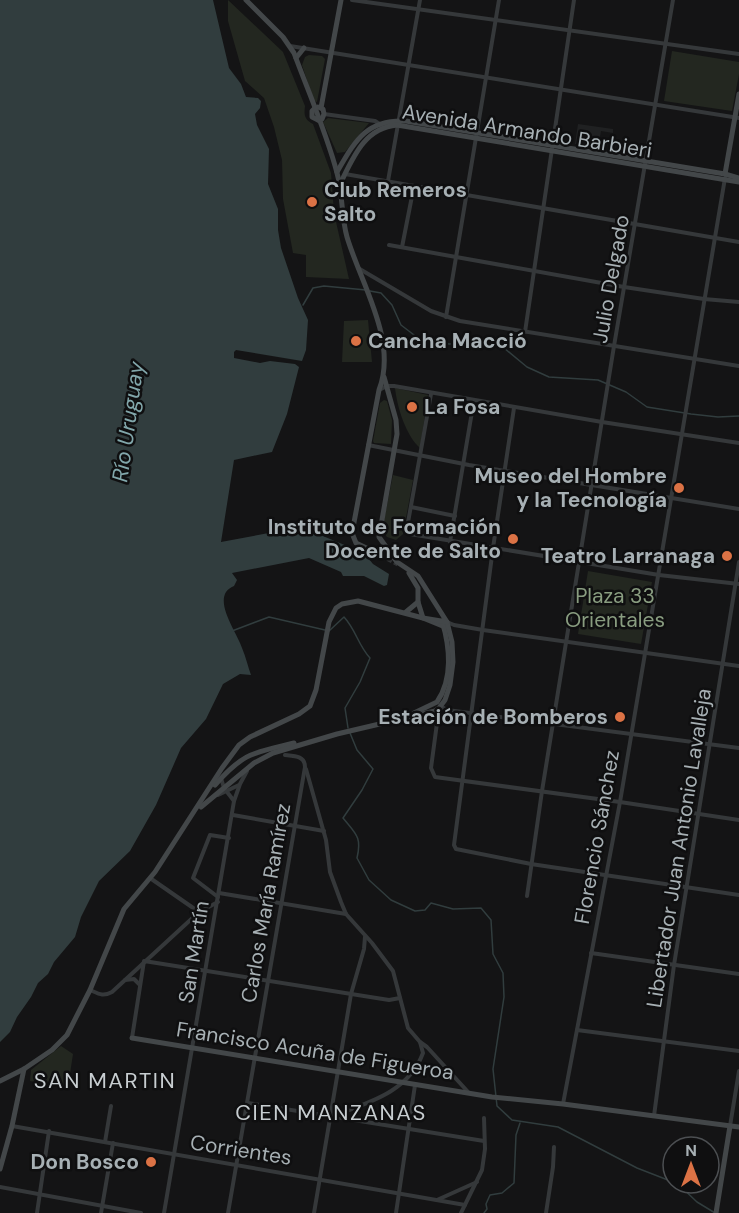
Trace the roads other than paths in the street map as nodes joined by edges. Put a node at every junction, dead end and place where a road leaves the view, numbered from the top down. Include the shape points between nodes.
1 (246, 0) edge
2 (341, 0) edge
3 (352, 0) edge
4 (420, 0) edge
5 (499, 0) edge
6 (574, 0) edge
7 (673, 0) edge
8 (419, 8) junction
9 (496, 20) junction
10 (569, 31) junction
11 (666, 44) junction
12 (290, 46) junction
13 (304, 48) junction
14 (332, 54) junction
15 (739, 54) edge
16 (296, 58) junction
17 (408, 64) junction
18 (486, 78) junction
19 (560, 90) junction
20 (739, 94) edge
21 (656, 105) junction
22 (320, 110) junction
23 (737, 118) edge
24 (318, 120) junction
25 (398, 123) junction
26 (381, 126) junction
27 (476, 136) junction
28 (552, 147) junction
29 (346, 157) junction
30 (332, 159) junction
31 (646, 164) junction
32 (341, 165) junction
33 (337, 172) junction
34 (345, 174) junction
35 (725, 177) junction
36 (739, 180) edge
37 (388, 181) junction
38 (340, 185) junction
39 (414, 186) junction
40 (466, 195) junction
41 (542, 208) junction
42 (635, 224) junction
43 (715, 238) junction
44 (739, 242) edge
45 (390, 245) dead end
46 (402, 247) junction
47 (455, 257) junction
48 (358, 268) junction
49 (532, 271) junction
50 (624, 287) junction
51 (704, 299) junction
52 (739, 302) edge
53 (446, 317) junction
54 (525, 332) junction
55 (615, 346) junction
56 (694, 359) junction
57 (739, 366) edge
58 (384, 377) junction
59 (387, 386) junction
60 (379, 390) junction
61 (431, 394) junction
62 (474, 400) junction
63 (377, 401) junction
64 (391, 401) junction
65 (514, 408) junction
66 (602, 422) junction
67 (682, 435) junction
68 (739, 443) edge
69 (368, 446) junction
70 (394, 450) junction
71 (421, 456) junction
72 (463, 464) junction
73 (505, 471) junction
74 (592, 484) junction
75 (672, 499) junction
76 (411, 507) junction
77 (739, 509) edge
78 (455, 516) junction
79 (450, 542) junction
80 (493, 548) junction
81 (381, 555) tunnel mouth
82 (580, 562) junction
83 (739, 562) edge
84 (409, 573) dead end
85 (659, 575) junction
86 (737, 584) edge
87 (418, 602) junction
88 (406, 612) junction
89 (423, 618) junction
90 (445, 624) junction
91 (483, 630) junction
92 (567, 641) junction
93 (646, 652) junction
94 (722, 663) junction
95 (739, 666) edge
96 (438, 707) junction
97 (472, 712) junction
98 (553, 722) junction
99 (631, 733) junction
100 (328, 737) junction
101 (711, 744) junction
102 (739, 748) edge
103 (285, 755) dead end
104 (249, 767) junction
105 (305, 767) junction
106 (222, 768) junction
107 (221, 778) junction
108 (463, 781) junction
109 (240, 784) junction
110 (226, 789) junction
111 (542, 791) junction
112 (207, 797) junction
113 (234, 801) junction
114 (620, 801) junction
115 (233, 815) junction
116 (699, 815) junction
117 (739, 820) edge
118 (294, 826) junction
119 (324, 831) junction
120 (229, 838) junction
121 (531, 864) junction
122 (606, 875) junction
123 (150, 878) junction
124 (686, 887) junction
125 (219, 895) junction
126 (739, 895) edge
127 (527, 896) dead end
128 (218, 902) junction
129 (281, 904) junction
130 (199, 912) junction
131 (346, 914) junction
132 (365, 937) junction
133 (591, 953) junction
134 (144, 961) junction
135 (674, 965) junction
136 (206, 971) junction
137 (739, 974) edge
138 (124, 980) junction
139 (267, 980) junction
140 (140, 986) junction
141 (90, 990) junction
142 (351, 994) junction
143 (400, 998) junction
144 (577, 1030) junction
145 (132, 1038) joint
146 (420, 1042) junction
147 (664, 1042) junction
148 (193, 1048) junction
149 (739, 1052) edge
150 (255, 1058) junction
151 (24, 1069) junction
152 (739, 1071) edge
153 (338, 1073) junction
154 (0, 1082) edge
155 (402, 1083) junction
156 (415, 1085) junction
157 (470, 1094) junction
158 (248, 1103) junction
159 (563, 1104) junction
160 (111, 1106) dead end
161 (654, 1116) junction
162 (330, 1117) junction
163 (484, 1118) dead end
164 (12, 1126) junction
165 (730, 1126) junction
166 (739, 1127) edge
167 (408, 1130) junction
168 (49, 1131) junction
169 (484, 1141) junction
170 (105, 1142) junction
171 (113, 1143) junction
172 (554, 1147) dead end
173 (174, 1154) junction
174 (237, 1164) junction
175 (0, 1169) edge
176 (319, 1178) junction
177 (477, 1182) junction
178 (0, 1187) edge
179 (400, 1192) junction
180 (39, 1195) junction
181 (437, 1201) junction
182 (465, 1205) junction
183 (102, 1206) junction
184 (37, 1213) edge
185 (101, 1213) edge
186 (141, 1213) edge
187 (164, 1213) edge
188 (228, 1213) edge
189 (314, 1213) edge
190 (396, 1213) edge
191 (461, 1213) edge
192 (546, 1213) edge
193 (716, 1213) edge

1 - 12 street
2 - 14 street
3 - 8 street
4 - 8 street
5 - 9 street
6 - 10 street
7 - 11 street, Julio Delgado
8 - 9 street
8 - 17 street
9 - 10 street
9 - 18 street
10 - 11 street
10 - 19 street
11 - 15 street
11 - 21 street, Julio Delgado
12 - 13 street
12 - 16 street
13 - 14 street
13 - 16 street
14 - 17 street
14 - 22 street
16 - 22 street
17 - 18 street
17 - 25 street
18 - 19 street
18 - 27 street
19 - 21 street
19 - 28 street
20 - 23 street
21 - 23 street
21 - 31 street, Julio Delgado
22 - 24 street via 323,117
22 - 24 street via 311,115
22 - 26 street
23 - 35 street
24 - 30 street
25 - 26 street, Avenida Armando Barbieri
25 - 27 street, Avenida Armando Barbieri
25 - 37 street
26 - 29 street, Avenida Armando Barbieri via 369,129
26 - 34 street, Avenida Armando Barbieri via 363,142
27 - 28 street, Avenida Armando Barbieri
27 - 40 street
28 - 31 street, Avenida Armando Barbieri
28 - 41 street
29 - 30 street
29 - 32 street, Avenida Armando Barbieri
30 - 32 street
30 - 33 street
31 - 35 street, Avenida Armando Barbieri
31 - 42 street, Julio Delgado
32 - 33 street, Avenida Armando Barbieri
32 - 34 street
33 - 38 street
34 - 37 street
34 - 38 street, Avenida Armando Barbieri
35 - 36 street, Avenida Armando Barbieri
35 - 43 street, Florencio Sánchez
37 - 39 street
38 - 48 street via 344,225
39 - 40 street
39 - 46 street
40 - 41 street
40 - 47 street
41 - 42 street
41 - 49 street
42 - 43 street
42 - 50 street, Julio Delgado
43 - 44 street
43 - 51 street, Florencio Sánchez
45 - 46 street
46 - 47 street
47 - 49 street
47 - 53 street
48 - 53 street
48 - 58 street via 385,351
49 - 50 street
49 - 54 street
50 - 51 street
50 - 55 street, Julio Delgado
51 - 52 street
51 - 56 street, Florencio Sánchez
53 - 54 street
54 - 55 street
55 - 56 street
55 - 66 street, Julio Delgado
56 - 57 street
56 - 67 street, Florencio Sánchez
58 - 59 street
58 - 60 street
59 - 60 street
59 - 61 street
59 - 64 street
60 - 63 street
61 - 62 street
61 - 71 street
62 - 65 street
62 - 72 street
63 - 64 street
63 - 69 street
64 - 70 street via 397,427
65 - 66 street
65 - 73 street
66 - 67 street
66 - 74 street, Julio Delgado
67 - 68 street
67 - 75 street, Florencio Sánchez
69 - 70 street
69 - 81 street via 352,533 356,543
70 - 71 street
70 - 90 street via 379,537 397,562 418,576
71 - 72 street
71 - 76 street
72 - 73 street
72 - 78 street
73 - 74 street
73 - 80 street
74 - 75 street
74 - 82 street, Julio Delgado
75 - 77 street
75 - 85 street, Florencio Sánchez
76 - 78 street
76 - 79 street via 407,528 410,534
78 - 79 street
79 - 80 street
80 - 82 street
80 - 91 street
82 - 85 street
82 - 92 street, Julio Delgado
83 - 86 street, Libertador Juan Antonio Lavalleja
84 - 87 street via 418,588
85 - 86 street
85 - 93 street, Florencio Sánchez
86 - 94 street, Libertador Juan Antonio Lavalleja
87 - 88 street
87 - 89 street
88 - 89 street
88 - 106 street via 368,602 350,602 336,608 329,622 310,706 244,740
89 - 90 street
90 - 91 street
90 - 96 street via 452,652 451,679 449,692
91 - 92 street
91 - 97 street
92 - 93 street
92 - 98 street, Julio Delgado
93 - 94 street
93 - 99 street, Florencio Sánchez
94 - 95 street
94 - 101 street, Libertador Juan Antonio Lavalleja
96 - 97 street
96 - 100 street
96 - 108 street via 431,768 435,777
97 - 98 street
97 - 108 street
98 - 99 street
98 - 111 street, Julio Delgado
99 - 101 street
99 - 114 street, Florencio Sánchez
100 - 104 street via 273,753
100 - 107 street via 246,756
101 - 102 street
101 - 116 street, Libertador Juan Antonio Lavalleja
103 - 105 street via 301,758
104 - 109 street, San Martín
104 - 110 street
105 - 118 street, Carlos María Ramírez
105 - 119 street
106 - 107 street
106 - 112 street
107 - 110 street
107 - 112 street
108 - 111 street
108 - 121 street via 456,849
109 - 110 street
109 - 113 street, San Martín
110 - 112 street
110 - 113 street
111 - 114 street
111 - 121 street, Julio Delgado
112 - 123 street
113 - 115 street, San Martín
114 - 116 street
114 - 122 street, Florencio Sánchez
115 - 118 street
115 - 120 street, San Martín
116 - 117 street
116 - 124 street, Libertador Juan Antonio Lavalleja
118 - 119 street
118 - 129 street, Carlos María Ramírez
119 - 131 street via 330,872
120 - 125 street, San Martín
120 - 125 street via 210,835 193,878
121 - 122 street
121 - 127 street, Julio Delgado
122 - 124 street
122 - 133 street, Florencio Sánchez
123 - 130 street
123 - 141 street via 124,909
124 - 126 street
124 - 135 street, Libertador Juan Antonio Lavalleja
125 - 128 street, San Martín
125 - 129 street
128 - 130 street
128 - 136 street, San Martín
129 - 131 street
129 - 139 street, Carlos María Ramírez
130 - 134 street
131 - 132 street
132 - 142 street
132 - 143 street via 393,971
133 - 135 street
133 - 144 street, Florencio Sánchez
134 - 136 street
134 - 138 street
134 - 140 street
135 - 137 street
135 - 147 street, Libertador Juan Antonio Lavalleja
136 - 139 street
136 - 148 street, San Martín
138 - 140 street via 134,979
138 - 141 street via 106,995
139 - 142 street
139 - 150 street, Carlos María Ramírez
140 - 145 street
141 - 151 street via 67,1035
142 - 143 street
142 - 153 street
143 - 146 street via 408,1028
144 - 147 street
144 - 159 street, Florencio Sánchez
145 - 148 street, Francisco Acuña de Figueroa
146 - 155 street via 420,1062
146 - 157 street
147 - 149 street
147 - 161 street, Libertador Juan Antonio Lavalleja
148 - 150 street, Francisco Acuña de Figueroa
148 - 173 street, San Martín
150 - 153 street, Francisco Acuña de Figueroa
150 - 158 street, Carlos María Ramírez
151 - 154 street
151 - 164 street
152 - 165 street
153 - 155 street, Francisco Acuña de Figueroa
153 - 162 street
155 - 156 street, Francisco Acuña de Figueroa
155 - 162 street via 377,1100
156 - 157 street, Francisco Acuña de Figueroa
156 - 167 street
157 - 159 street, Francisco Acuña de Figueroa
158 - 162 street
158 - 174 street, Carlos María Ramírez
159 - 161 street, Francisco Acuña de Figueroa
160 - 170 street
161 - 165 street, Francisco Acuña de Figueroa
162 - 167 street
162 - 176 street
163 - 169 street
164 - 168 street, Corrientes
164 - 175 street
165 - 166 street, Francisco Acuña de Figueroa
165 - 193 street
167 - 169 street
167 - 179 street
168 - 170 street, Corrientes
168 - 180 street
169 - 177 street via 484,1159
170 - 171 street, Corrientes
171 - 173 street, Corrientes
171 - 183 street
172 - 192 street
173 - 174 street, Corrientes
173 - 187 street, San Martín
174 - 176 street, Corrientes
174 - 188 street, Carlos María Ramírez
176 - 179 street, Corrientes
176 - 189 street
177 - 181 street
177 - 182 street
178 - 180 street
179 - 181 street, Corrientes
179 - 190 street
180 - 183 street
180 - 184 street
181 - 182 street, Corrientes
182 - 191 street
183 - 185 street
183 - 186 street

